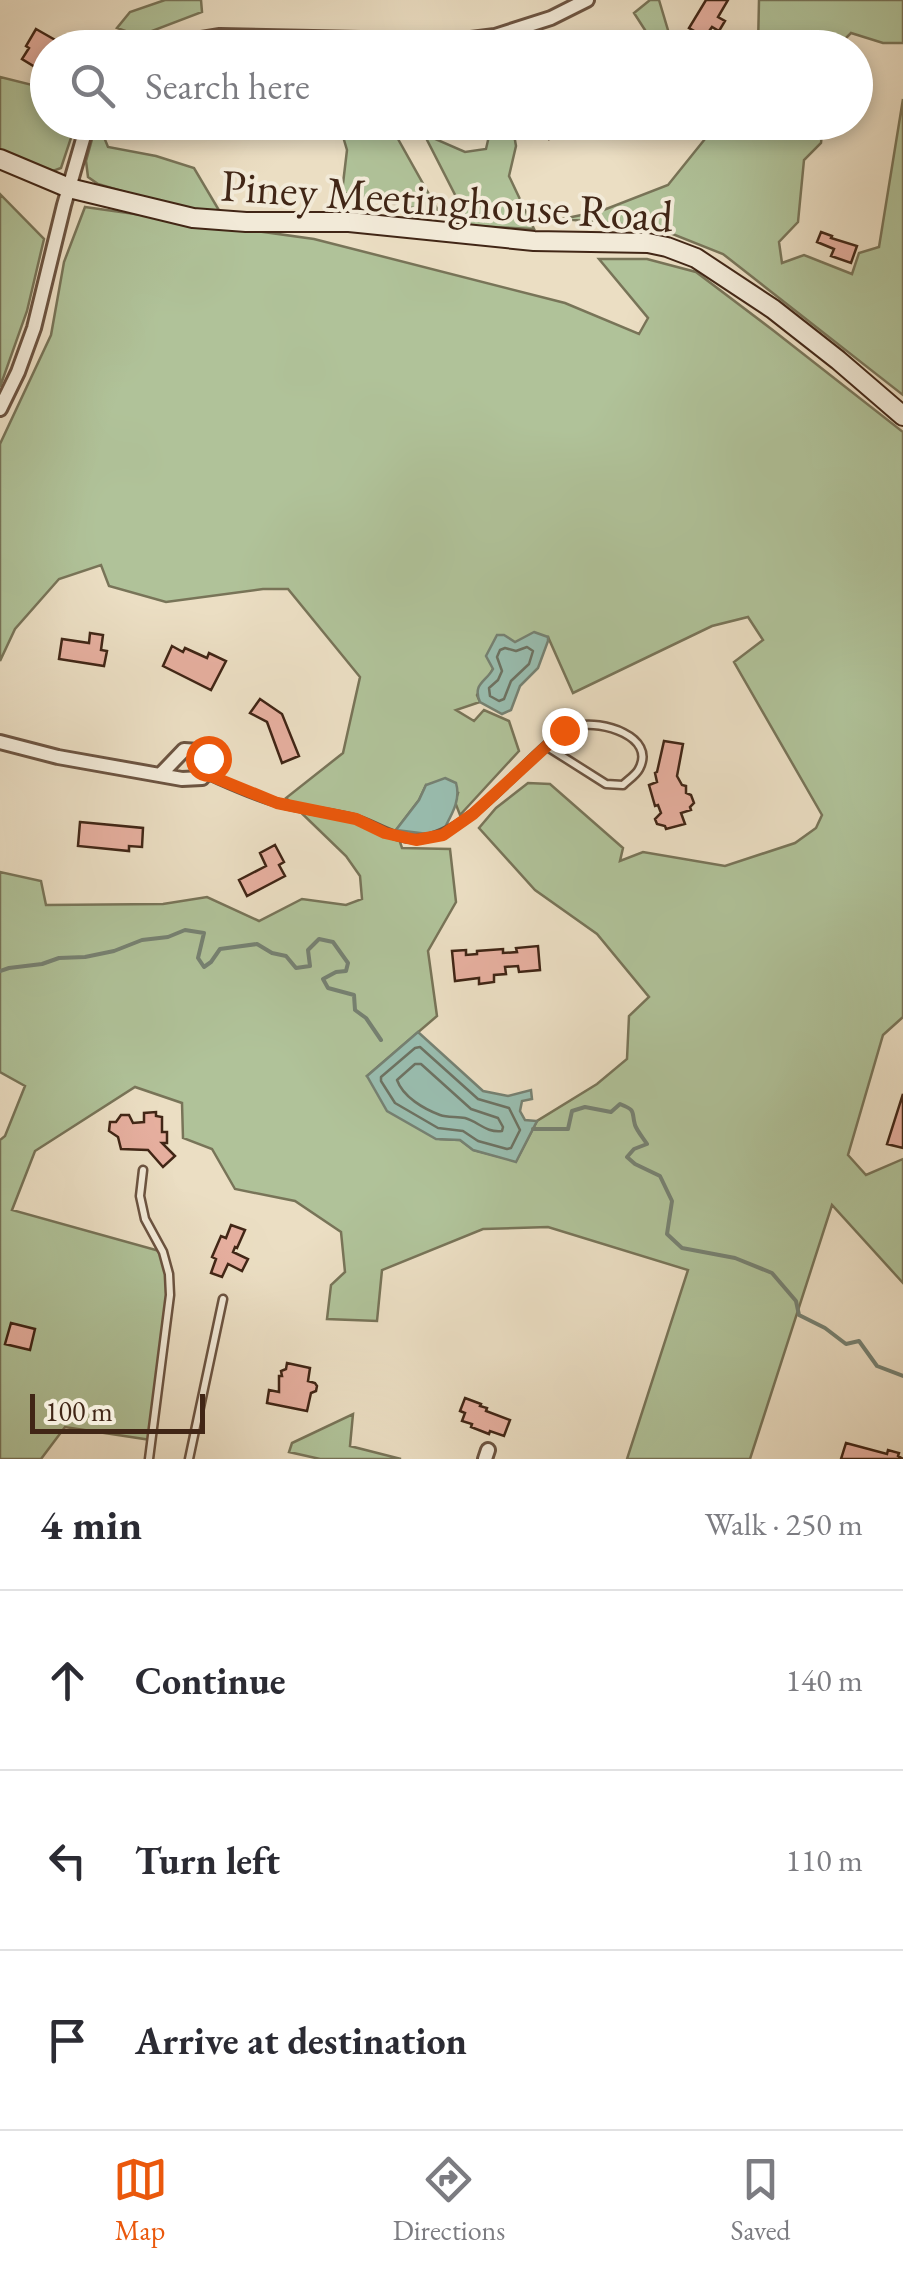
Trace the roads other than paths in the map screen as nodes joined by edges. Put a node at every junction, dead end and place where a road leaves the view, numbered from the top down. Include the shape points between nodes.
1 (588, 0) edge
2 (514, 30) edge
3 (83, 140) edge
4 (0, 159) edge
5 (69, 188) junction
6 (0, 409) edge
7 (903, 416) edge
8 (0, 742) edge
9 (546, 746) junction
10 (161, 774) junction
11 (206, 774) junction
12 (143, 1170) dead end
13 (223, 1298) dead end
14 (149, 1459) edge
15 (189, 1459) edge

1 - 2 street
3 - 5 street
4 - 5 main road, Piney Meetinghouse Road
5 - 6 street via 34,328
5 - 7 main road, Piney Meetinghouse Road via 193,218 348,222 667,247 696,258 773,309
8 - 10 street
9 - 9 lane via 564,730 607,726 639,745 643,758 623,785 606,784
9 - 11 lane via 473,814 443,835 416,840 277,803
10 - 11 street
10 - 11 street via 184,750 208,758
12 - 14 lane via 140,1196 163,1252 170,1295
13 - 15 lane

